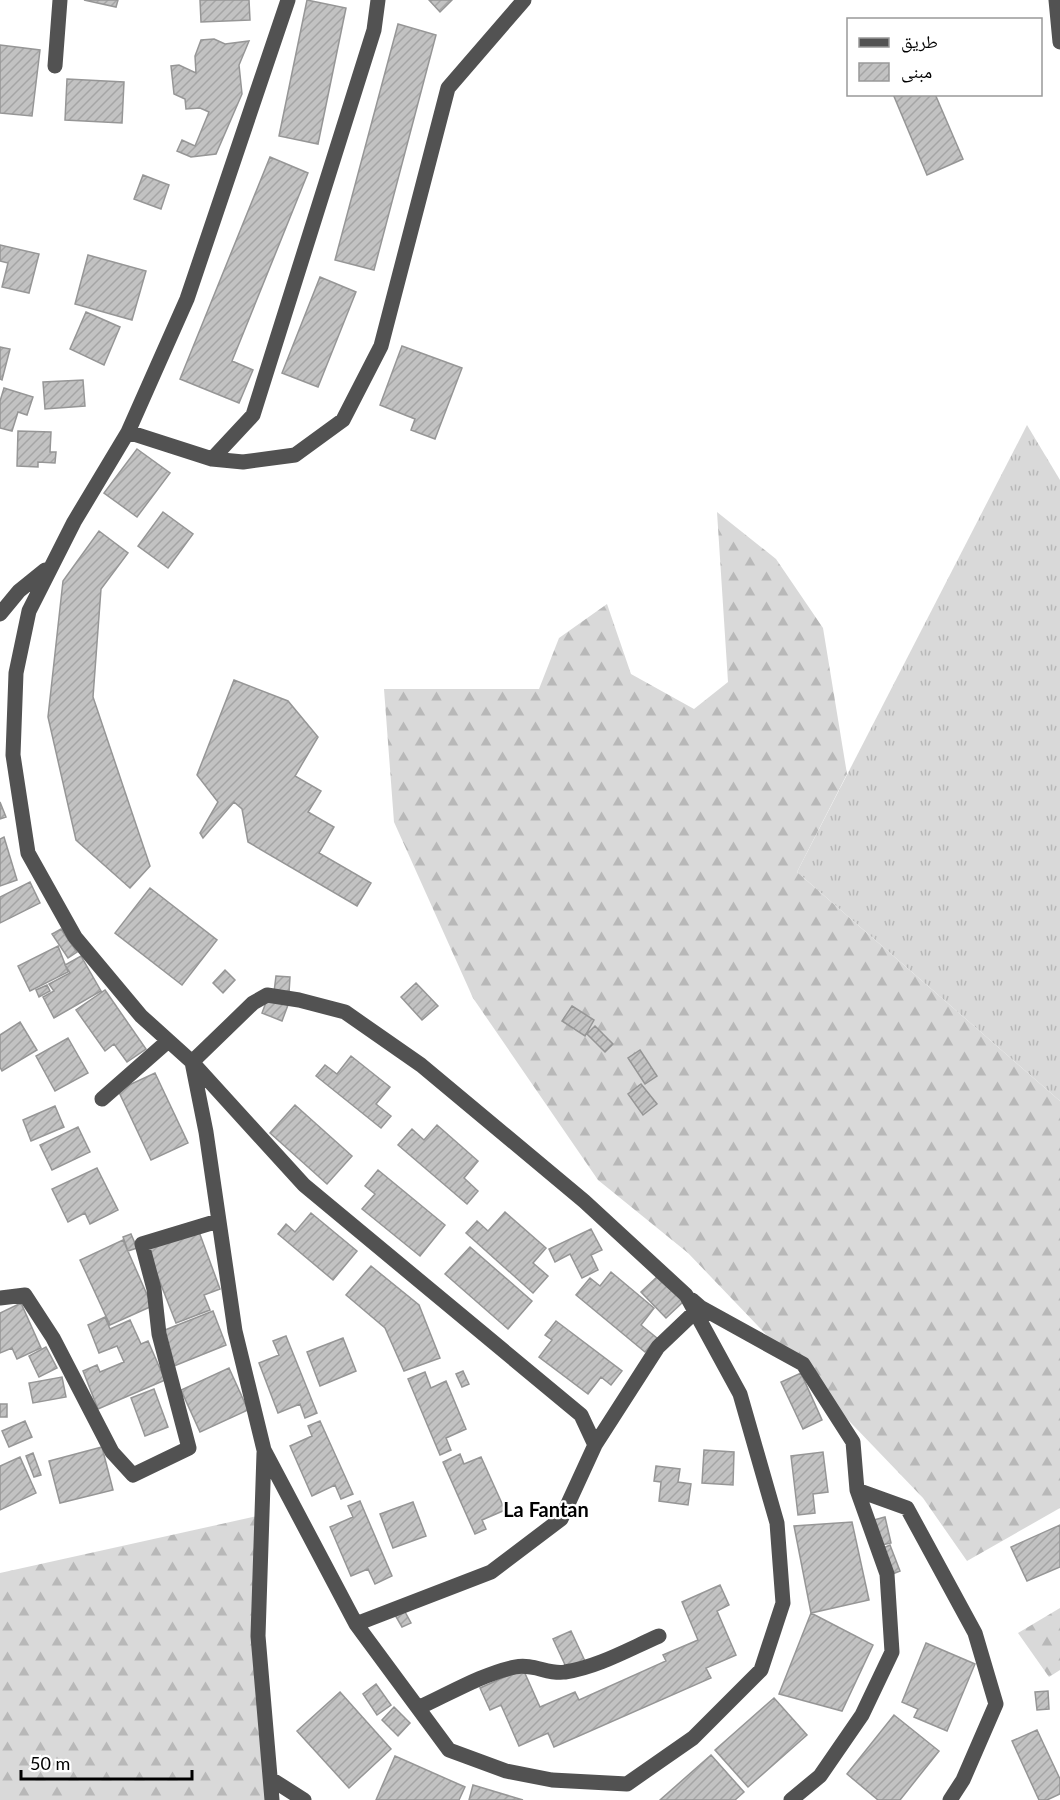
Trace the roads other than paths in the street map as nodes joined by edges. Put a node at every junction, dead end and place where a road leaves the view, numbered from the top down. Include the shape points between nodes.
1 (60, 0) edge
2 (288, 0) edge
3 (378, 0) edge
4 (524, 0) edge
5 (1056, 0) edge
6 (1060, 42) edge
7 (55, 66) dead end
8 (128, 432) junction
9 (212, 459) junction
10 (49, 568) junction
11 (29, 611) junction
12 (0, 614) edge
13 (168, 1041) junction
14 (192, 1062) junction
15 (102, 1099) dead end
16 (218, 1221) junction
17 (0, 1298) edge
18 (698, 1310) junction
19 (595, 1445) junction
20 (264, 1450) junction
21 (857, 1490) junction
22 (356, 1624) junction
23 (659, 1636) dead end
24 (418, 1708) junction
25 (271, 1779) junction
26 (272, 1800) edge
27 (304, 1800) edge
28 (791, 1800) edge
29 (950, 1800) edge

1 - 7 street
2 - 8 street via 187,299
3 - 9 street via 374,30 253,415
4 - 9 street via 448,88 381,346 343,420 295,455 243,462
5 - 6 street
8 - 9 street
8 - 10 street
10 - 11 street
10 - 12 street via 19,591
11 - 12 street
11 - 13 street via 16,673 13,755 28,853 75,937 141,1016
13 - 14 street
13 - 15 street
14 - 16 street
14 - 18 street via 253,1003 267,995 345,1012 422,1065 584,1201
14 - 19 street via 304,1185 581,1415
16 - 17 street via 142,1244 154,1289 159,1334 189,1448 133,1475 112,1452 53,1338 25,1295
16 - 20 street via 235,1331
18 - 19 street via 658,1347
18 - 21 street via 803,1365 853,1442
18 - 24 street via 740,1394 777,1523 783,1603 761,1670 693,1738 627,1784 552,1780 506,1771 449,1750
19 - 22 street via 561,1519 491,1572
20 - 22 street
20 - 25 street via 258,1635
21 - 28 street via 887,1574 892,1652 862,1715 820,1776
21 - 29 street via 907,1508 975,1633 996,1704 963,1780
22 - 24 street
23 - 24 street via 562,1673 535,1666 502,1670
25 - 26 street
25 - 27 street

